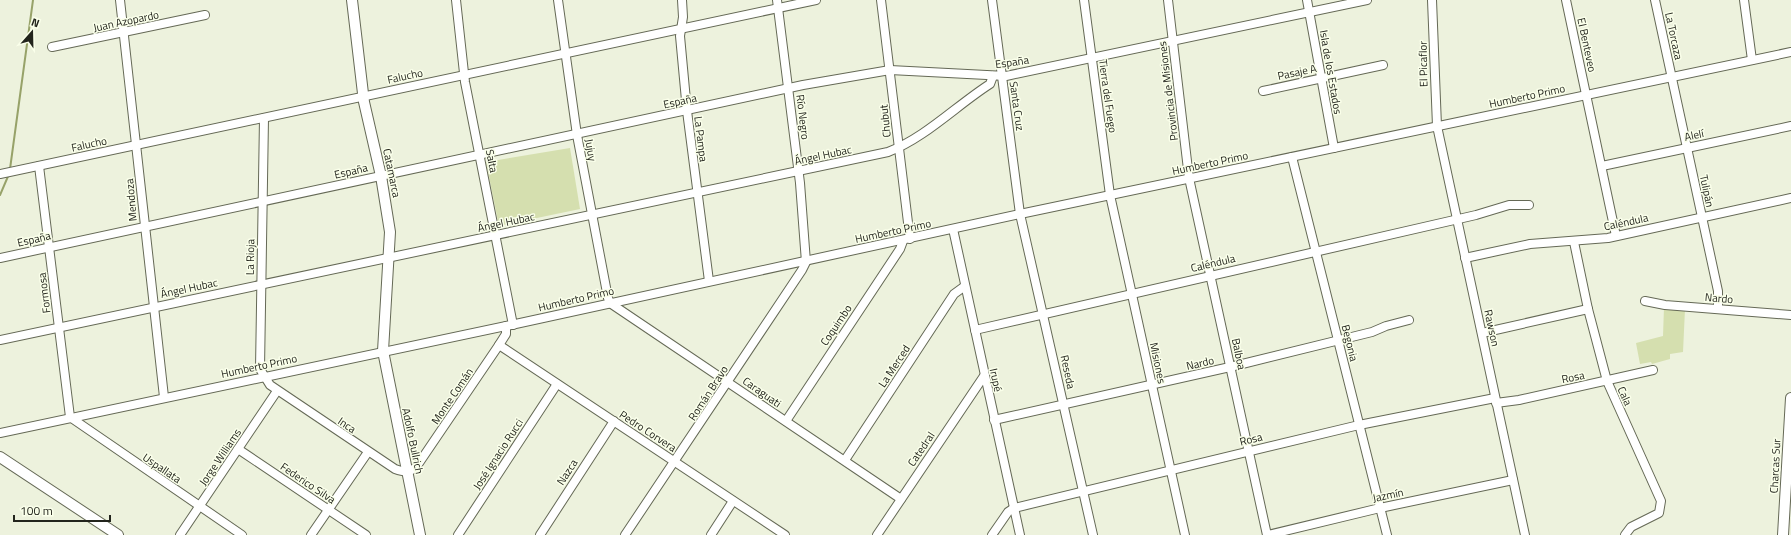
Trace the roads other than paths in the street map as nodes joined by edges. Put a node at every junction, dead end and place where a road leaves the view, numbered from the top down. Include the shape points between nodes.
1 (120, 0) edge
2 (352, 0) edge
3 (456, 0) edge
4 (558, 0) edge
5 (682, 0) edge
6 (816, 0) edge
7 (881, 0) edge
8 (992, 0) edge
9 (1084, 0) edge
10 (1168, 0) edge
11 (1307, 0) edge
12 (1367, 0) edge
13 (1432, 0) edge
14 (1566, 0) edge
15 (1655, 0) edge
16 (1744, 0) edge
17 (778, 4) edge
18 (1309, 12) junction
19 (205, 15) dead end
20 (681, 29) junction
21 (124, 33) junction
22 (1173, 40) junction
23 (52, 47) dead end
24 (1791, 52) edge
25 (565, 53) junction
26 (1091, 58) junction
27 (1752, 60) junction
28 (1383, 65) dead end
29 (890, 70) junction
30 (465, 74) junction
31 (997, 76) junction
32 (1672, 77) junction
33 (1321, 79) junction
34 (788, 89) junction
35 (1263, 91) dead end
36 (1586, 95) junction
37 (363, 96) junction
38 (687, 111) junction
39 (264, 118) junction
40 (1437, 126) junction
41 (1791, 126) edge
42 (577, 135) junction
43 (137, 145) junction
44 (899, 148) junction
45 (1334, 148) junction
46 (1687, 148) junction
47 (480, 154) junction
48 (1292, 157) junction
49 (39, 166) junction
50 (1602, 166) junction
51 (798, 171) junction
52 (0, 174) edge
53 (381, 176) junction
54 (1190, 178) junction
55 (698, 194) junction
56 (1110, 195) junction
57 (1791, 198) edge
58 (262, 203) junction
59 (1529, 205) dead end
60 (1020, 214) junction
61 (592, 215) junction
62 (1702, 217) junction
63 (1457, 219) junction
64 (144, 227) junction
65 (953, 229) junction
66 (496, 235) junction
67 (1616, 236) junction
68 (907, 240) junction
69 (1574, 242) junction
70 (50, 247) junction
71 (1316, 251) junction
72 (0, 258) edge
73 (389, 258) junction
74 (1465, 258) junction
75 (806, 262) junction
76 (1210, 275) junction
77 (709, 281) junction
78 (260, 285) junction
79 (965, 286) junction
80 (1132, 294) junction
81 (1645, 301) dead end
82 (610, 303) junction
83 (155, 307) junction
84 (1588, 309) junction
85 (1718, 309) junction
86 (1044, 315) junction
87 (1791, 315) edge
88 (1410, 320) dead end
89 (509, 326) junction
90 (59, 328) junction
91 (975, 330) junction
92 (1482, 332) junction
93 (0, 340) edge
94 (1338, 341) junction
95 (499, 345) junction
96 (383, 351) junction
97 (1230, 367) junction
98 (1653, 370) dead end
99 (984, 376) junction
100 (263, 377) junction
101 (1607, 381) junction
102 (728, 382) junction
103 (557, 384) junction
104 (1151, 385) junction
105 (277, 391) junction
106 (164, 397) junction
107 (1791, 398) edge
108 (1496, 401) junction
109 (1791, 402) edge
110 (1064, 405) junction
111 (70, 417) junction
112 (994, 420) junction
113 (614, 421) junction
114 (786, 421) junction
115 (1359, 425) junction
116 (0, 433) edge
117 (238, 449) junction
118 (1248, 451) junction
119 (368, 452) junction
120 (0, 457) edge
121 (845, 460) junction
122 (675, 462) junction
123 (1170, 471) junction
124 (408, 473) junction
125 (1789, 478) edge
126 (1513, 480) junction
127 (1083, 491) junction
128 (901, 499) junction
129 (733, 501) junction
130 (200, 506) junction
131 (1014, 508) junction
132 (1380, 508) junction
133 (329, 510) junction
134 (118, 535) edge
135 (180, 535) edge
136 (242, 535) edge
137 (311, 535) edge
138 (366, 535) edge
139 (420, 535) edge
140 (458, 535) edge
141 (540, 535) edge
142 (625, 535) edge
143 (712, 535) edge
144 (785, 535) edge
145 (877, 535) edge
146 (992, 535) edge
147 (1020, 535) edge
148 (1093, 535) edge
149 (1185, 535) edge
150 (1268, 535) edge
151 (1387, 535) edge
152 (1525, 535) edge
153 (1625, 535) edge
154 (1783, 535) edge

1 - 21 street, Mendoza
2 - 37 street, Catamarca
3 - 30 street, Salta
4 - 25 street, Jujuy
5 - 20 street, La Pampa
6 - 17 street, Falucho
7 - 29 street, Chubut
8 - 31 street, Santa Cruz
9 - 26 street, Tierra del Fuego
10 - 22 street, Provincia de Misiones
11 - 18 street, Isla de los Estados
12 - 18 street, España
13 - 40 street, El Picaflor
14 - 36 street, El Benteveo
15 - 32 street, La Torcaza
16 - 27 street
17 - 20 street, Falucho
17 - 34 street, Río Negro
18 - 22 street, España
18 - 33 street, Isla de los Estados
19 - 21 street, Juan Azopardo
20 - 25 street, Falucho
20 - 38 street, La Pampa
21 - 23 street, Juan Azopardo
21 - 43 street, Mendoza
22 - 26 street, España
22 - 54 street, Provincia de Misiones
24 - 27 street, Humberto Primo
25 - 30 street, Falucho
25 - 42 street, Jujuy
26 - 31 street, España
26 - 56 street, Tierra del Fuego
27 - 32 street, Humberto Primo
28 - 33 street, Pasaje A
29 - 31 street, España
29 - 34 street, España
29 - 44 street, Chubut
30 - 37 street, Falucho
30 - 47 street, Salta
31 - 44 street, Ángel Hubac via 990,84
31 - 60 street, Santa Cruz
32 - 36 street, Humberto Primo
32 - 46 street, Tulipán
33 - 35 street, Pasaje A
33 - 45 street, Isla de los Estados
34 - 38 street, España
34 - 51 street, Río Negro
36 - 40 street, Humberto Primo
36 - 50 street
37 - 39 street, Falucho
37 - 53 street, Catamarca
38 - 42 street, España
38 - 55 street, La Pampa
39 - 43 street, Falucho
39 - 58 street, La Rioja
40 - 45 street, Humberto Primo
40 - 63 street, Rawson
41 - 46 street, Alelí
42 - 47 street, España
42 - 61 street, Jujuy
43 - 49 street, Falucho
43 - 64 street, Mendoza
44 - 51 street, Ángel Hubac
44 - 68 street, Chubut
45 - 48 street, Humberto Primo
46 - 50 street, Alelí
46 - 62 street, Tulipán
47 - 53 street, España
47 - 66 street, Salta
48 - 54 street, Humberto Primo
48 - 71 street, Begonia
49 - 52 street, Falucho
49 - 70 street, Formosa
50 - 67 street
51 - 55 street, Ángel Hubac
51 - 75 street, Río Negro
53 - 58 street, España
53 - 73 street, Catamarca via 389,226
54 - 56 street, Humberto Primo
54 - 76 street, Balboa
55 - 61 street, Ángel Hubac
55 - 77 street, La Pampa
56 - 60 street, Humberto Primo
56 - 80 street, Misiones
57 - 62 street, Caléndula
58 - 64 street, España
58 - 78 street, La Rioja
59 - 63 street, Caléndula via 1509,205
60 - 65 street, Humberto Primo
60 - 86 street, Reseda
61 - 66 street, Ángel Hubac
61 - 82 street, Jujuy
62 - 67 street, Caléndula
62 - 85 street, Tulipán via 1718,291
63 - 71 street, Caléndula
63 - 74 street, Rawson
64 - 70 street, España
64 - 83 street, Mendoza
65 - 68 street, Humberto Primo
65 - 79 street, Irupé
66 - 73 street, Ángel Hubac
66 - 89 street, Salta
67 - 69 street, Caléndula
68 - 75 street, Humberto Primo
68 - 114 street, Coquimbo
69 - 74 street, Caléndula via 1530,244
69 - 84 street, Cala
70 - 72 street, España
70 - 90 street, Formosa
71 - 76 street, Caléndula
71 - 94 street, Begonia
73 - 78 street, Ángel Hubac
73 - 96 street, Catamarca
74 - 92 street, Rawson
75 - 77 street, Humberto Primo
75 - 102 street, Román Bravo
76 - 80 street, Caléndula
76 - 97 street, Balboa
77 - 82 street, Humberto Primo
78 - 83 street, Ángel Hubac
78 - 100 street, La Rioja via 260,369
79 - 91 street, Irupé
79 - 121 street, La Merced via 954,294
80 - 86 street, Caléndula
80 - 104 street, Misiones
81 - 85 street, Nardo
82 - 89 street, Humberto Primo
82 - 102 street, Caraguati
83 - 90 street, Ángel Hubac
83 - 106 street, Mendoza
84 - 92 street
84 - 101 street, Cala
85 - 87 street, Nardo
86 - 91 street, Caléndula
86 - 110 street, Reseda
88 - 94 street, Nardo
89 - 95 street, Monte Comán
89 - 96 street, Humberto Primo
90 - 93 street, Ángel Hubac
90 - 111 street, Formosa
91 - 99 street, Irupé
92 - 108 street, Rawson
94 - 97 street, Nardo
94 - 115 street, Begonia
95 - 103 street, Pedro Corvera
95 - 124 street, Monte Comán via 419,463
96 - 100 street, Humberto Primo
96 - 124 street, Adolfo Bullrich
97 - 104 street, Nardo
97 - 118 street, Balboa
98 - 101 street, Rosa
99 - 112 street, Irupé
99 - 128 street, Catedral
100 - 105 street
100 - 106 street, Humberto Primo
101 - 108 street, Rosa via 1519,400
101 - 153 street, Cala via 1661,501 1659,513 1631,527
102 - 114 street, Caraguati
102 - 122 street, Román Bravo
103 - 113 street, Pedro Corvera
103 - 140 street, José Ignacio Rucci
104 - 110 street, Nardo
104 - 123 street, Misiones
105 - 117 street, Jorge Williams
105 - 119 street, Inca
106 - 111 street, Humberto Primo
107 - 109 street, Charcas Sur
108 - 115 street, Rosa
108 - 126 street, Rawson
109 - 125 street, Charcas Sur
110 - 112 street, Nardo
110 - 127 street, Reseda
111 - 116 street, Humberto Primo
111 - 130 street, Uspallata
112 - 131 street, Irupé
113 - 122 street, Pedro Corvera
113 - 141 street, Nazca
114 - 121 street, Caraguati
115 - 118 street, Rosa
115 - 132 street, Begonia
117 - 130 street, Jorge Williams
117 - 133 street, Federico Silva
118 - 123 street, Rosa
118 - 150 street, Balboa
119 - 124 street, Inca via 395,469
119 - 133 street
120 - 134 street
121 - 128 street, Caraguati
122 - 129 street, Pedro Corvera
122 - 142 street, Román Bravo
123 - 127 street, Rosa
123 - 149 street, Misiones
124 - 139 street, Adolfo Bullrich
125 - 154 street, Charcas Sur
126 - 132 street, Jazmín
126 - 152 street, Rawson
127 - 131 street, Rosa
127 - 148 street, Reseda
128 - 145 street, Catedral
129 - 143 street
129 - 144 street, Pedro Corvera
130 - 135 street, Jorge Williams
130 - 136 street, Uspallata
131 - 146 street via 1008,512
131 - 147 street, Irupé
132 - 150 street, Jazmín
132 - 151 street, Begonia
133 - 137 street
133 - 138 street, Federico Silva

